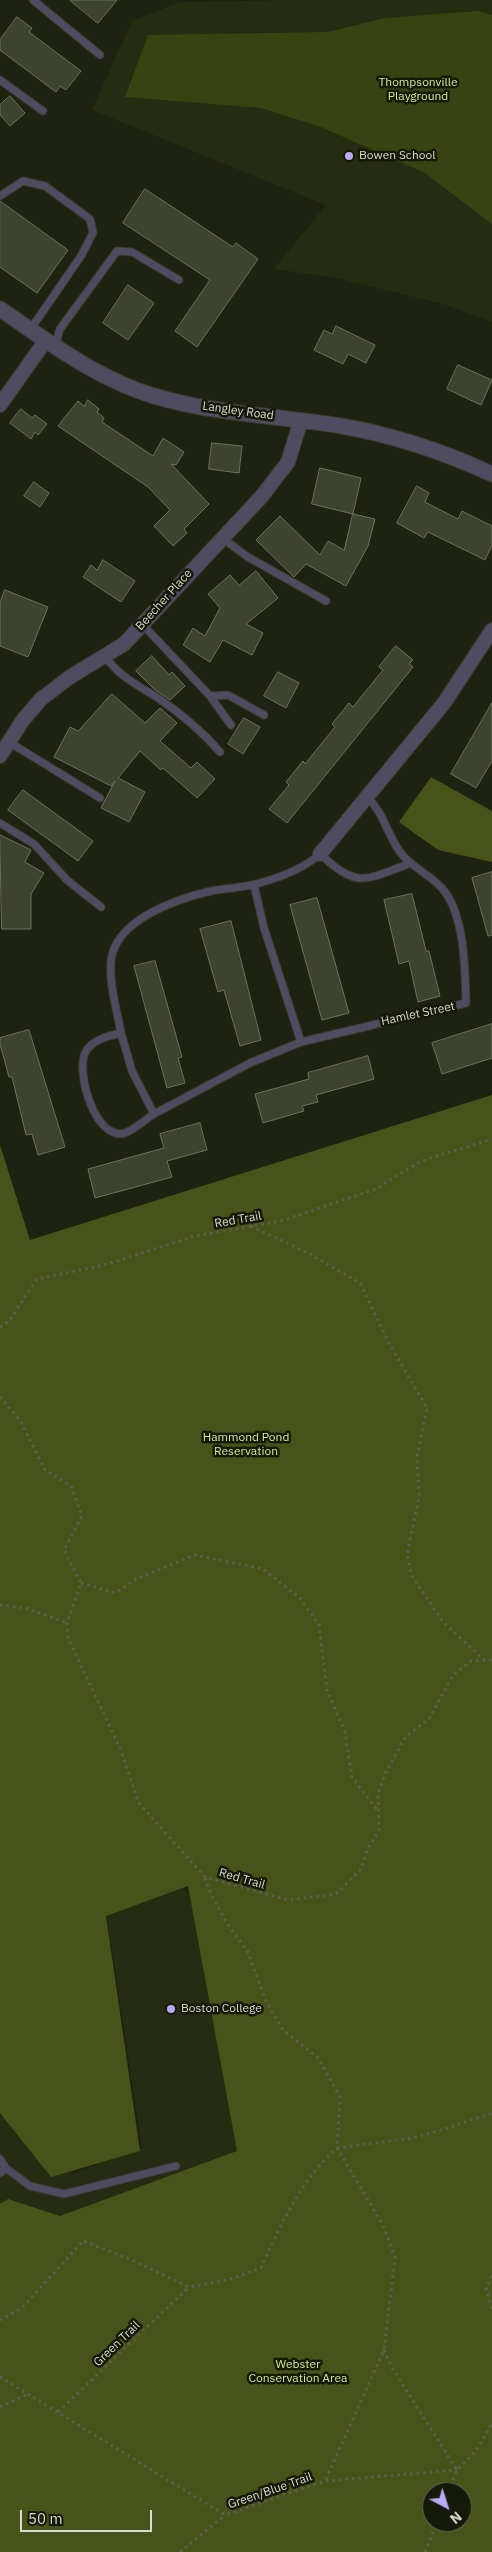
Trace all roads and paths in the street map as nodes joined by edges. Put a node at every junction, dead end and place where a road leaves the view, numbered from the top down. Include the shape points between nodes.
1 (33, 0) edge
2 (100, 55) dead end
3 (0, 80) edge
4 (43, 111) dead end
5 (0, 196) edge
6 (179, 280) dead end
7 (0, 309) edge
8 (30, 330) junction
9 (50, 343) junction
10 (0, 405) edge
11 (301, 420) junction
12 (492, 474) edge
13 (222, 538) junction
14 (326, 601) dead end
15 (143, 625) junction
16 (492, 630) edge
17 (106, 657) junction
18 (210, 696) junction
19 (264, 715) dead end
20 (231, 725) dead end
21 (8, 742) junction
22 (220, 752) dead end
23 (0, 755) edge
24 (367, 797) junction
25 (100, 798) dead end
26 (0, 823) edge
27 (320, 854) junction
28 (408, 864) junction
29 (254, 885) junction
30 (101, 907) dead end
31 (121, 1033) junction
32 (301, 1042) junction
33 (154, 1114) junction
34 (492, 1139) edge
35 (251, 1226) junction
36 (0, 1327) edge
37 (0, 1398) edge
38 (80, 1583) junction
39 (0, 1605) edge
40 (67, 1623) junction
41 (484, 1659) junction
42 (492, 1660) edge
43 (379, 1812) junction
44 (205, 1878) junction
45 (492, 2113) edge
46 (337, 2148) junction
47 (0, 2159) edge
48 (176, 2166) dead end
49 (3, 2171) edge
50 (492, 2276) edge
51 (189, 2287) junction
52 (492, 2312) edge
53 (0, 2320) edge
54 (384, 2350) junction
55 (0, 2376) edge
56 (28, 2394) junction
57 (0, 2407) edge
58 (58, 2412) junction
59 (492, 2423) edge
60 (457, 2470) junction
61 (325, 2481) junction
62 (452, 2482) edge
63 (225, 2515) junction
64 (432, 2532) edge
65 (180, 2552) edge
66 (425, 2552) edge

1 - 2 lane
3 - 4 lane
5 - 8 lane via 22,181 45,186 90,219 93,233 81,256
6 - 9 lane via 132,252 117,251
7 - 8 street, Langley Road
8 - 9 street, Langley Road
9 - 10 street
9 - 11 street, Langley Road via 100,374 153,396
11 - 12 street, Langley Road via 410,442
11 - 13 street, Beecher Place via 293,449 281,473
13 - 14 lane via 248,557
13 - 15 street, Beecher Place
15 - 17 street, Beecher Place
15 - 18 lane
16 - 24 street via 444,703
17 - 21 street, Beecher Place via 70,677 41,699
17 - 22 lane via 116,670 169,706
18 - 19 lane via 228,695
18 - 20 lane
21 - 23 street, Beecher Place
21 - 25 lane
24 - 27 street
24 - 28 lane, Hamlet Street via 380,812
26 - 30 lane via 34,844 67,880
27 - 28 lane via 343,874 362,879
27 - 29 lane via 296,870
28 - 32 lane, Hamlet Street via 426,874 445,892 453,909 464,951 466,1003
29 - 31 lane via 210,892 169,904 140,919 118,940 111,960 112,986
29 - 32 lane via 264,928
31 - 33 lane via 132,1071
31 - 33 lane, Hamlet Street via 99,1039 85,1053 82,1064 95,1117 103,1127 124,1133
32 - 33 lane, Hamlet Street via 250,1063
34 - 35 path, Red Trail via 421,1161 376,1189 281,1221
35 - 36 path, Red Trail via 195,1236 104,1265 37,1279 8,1321
35 - 41 path via 360,1283 389,1343 427,1408 417,1457 419,1497 407,1554 411,1575 444,1623
37 - 38 path via 20,1420 45,1470 71,1486 82,1516 64,1550
38 - 40 path
38 - 43 path via 116,1593 136,1578 194,1555 263,1569 300,1598 319,1625 327,1690 345,1732 352,1777
39 - 40 path via 26,1608
40 - 44 path, Red Trail via 68,1638 121,1750 138,1802
41 - 42 path
41 - 43 path, Red Trail via 471,1662 453,1675 429,1719 406,1736 378,1794
43 - 44 path, Red Trail via 379,1831 367,1850 361,1869 336,1894 288,1900
44 - 46 path via 230,1928 247,1950 266,2001 283,2030 318,2058 340,2098
45 - 46 path via 413,2138
46 - 51 path via 324,2159 289,2206 261,2268 228,2280
46 - 54 path via 382,2226 395,2258
47 - 49 lane
48 - 49 lane via 64,2194 30,2186
50 - 52 path via 486,2288
51 - 53 path via 83,2241 22,2308
51 - 58 path, Green Trail
54 - 60 path
54 - 61 path
55 - 56 path, Green/Blue Trail
56 - 57 path
56 - 58 path, Green/Blue Trail
58 - 63 path, Green/Blue Trail
59 - 60 path via 476,2451
60 - 61 path, Green/Blue Trail
60 - 62 path
61 - 63 path, Green/Blue Trail
63 - 65 path
64 - 66 path

